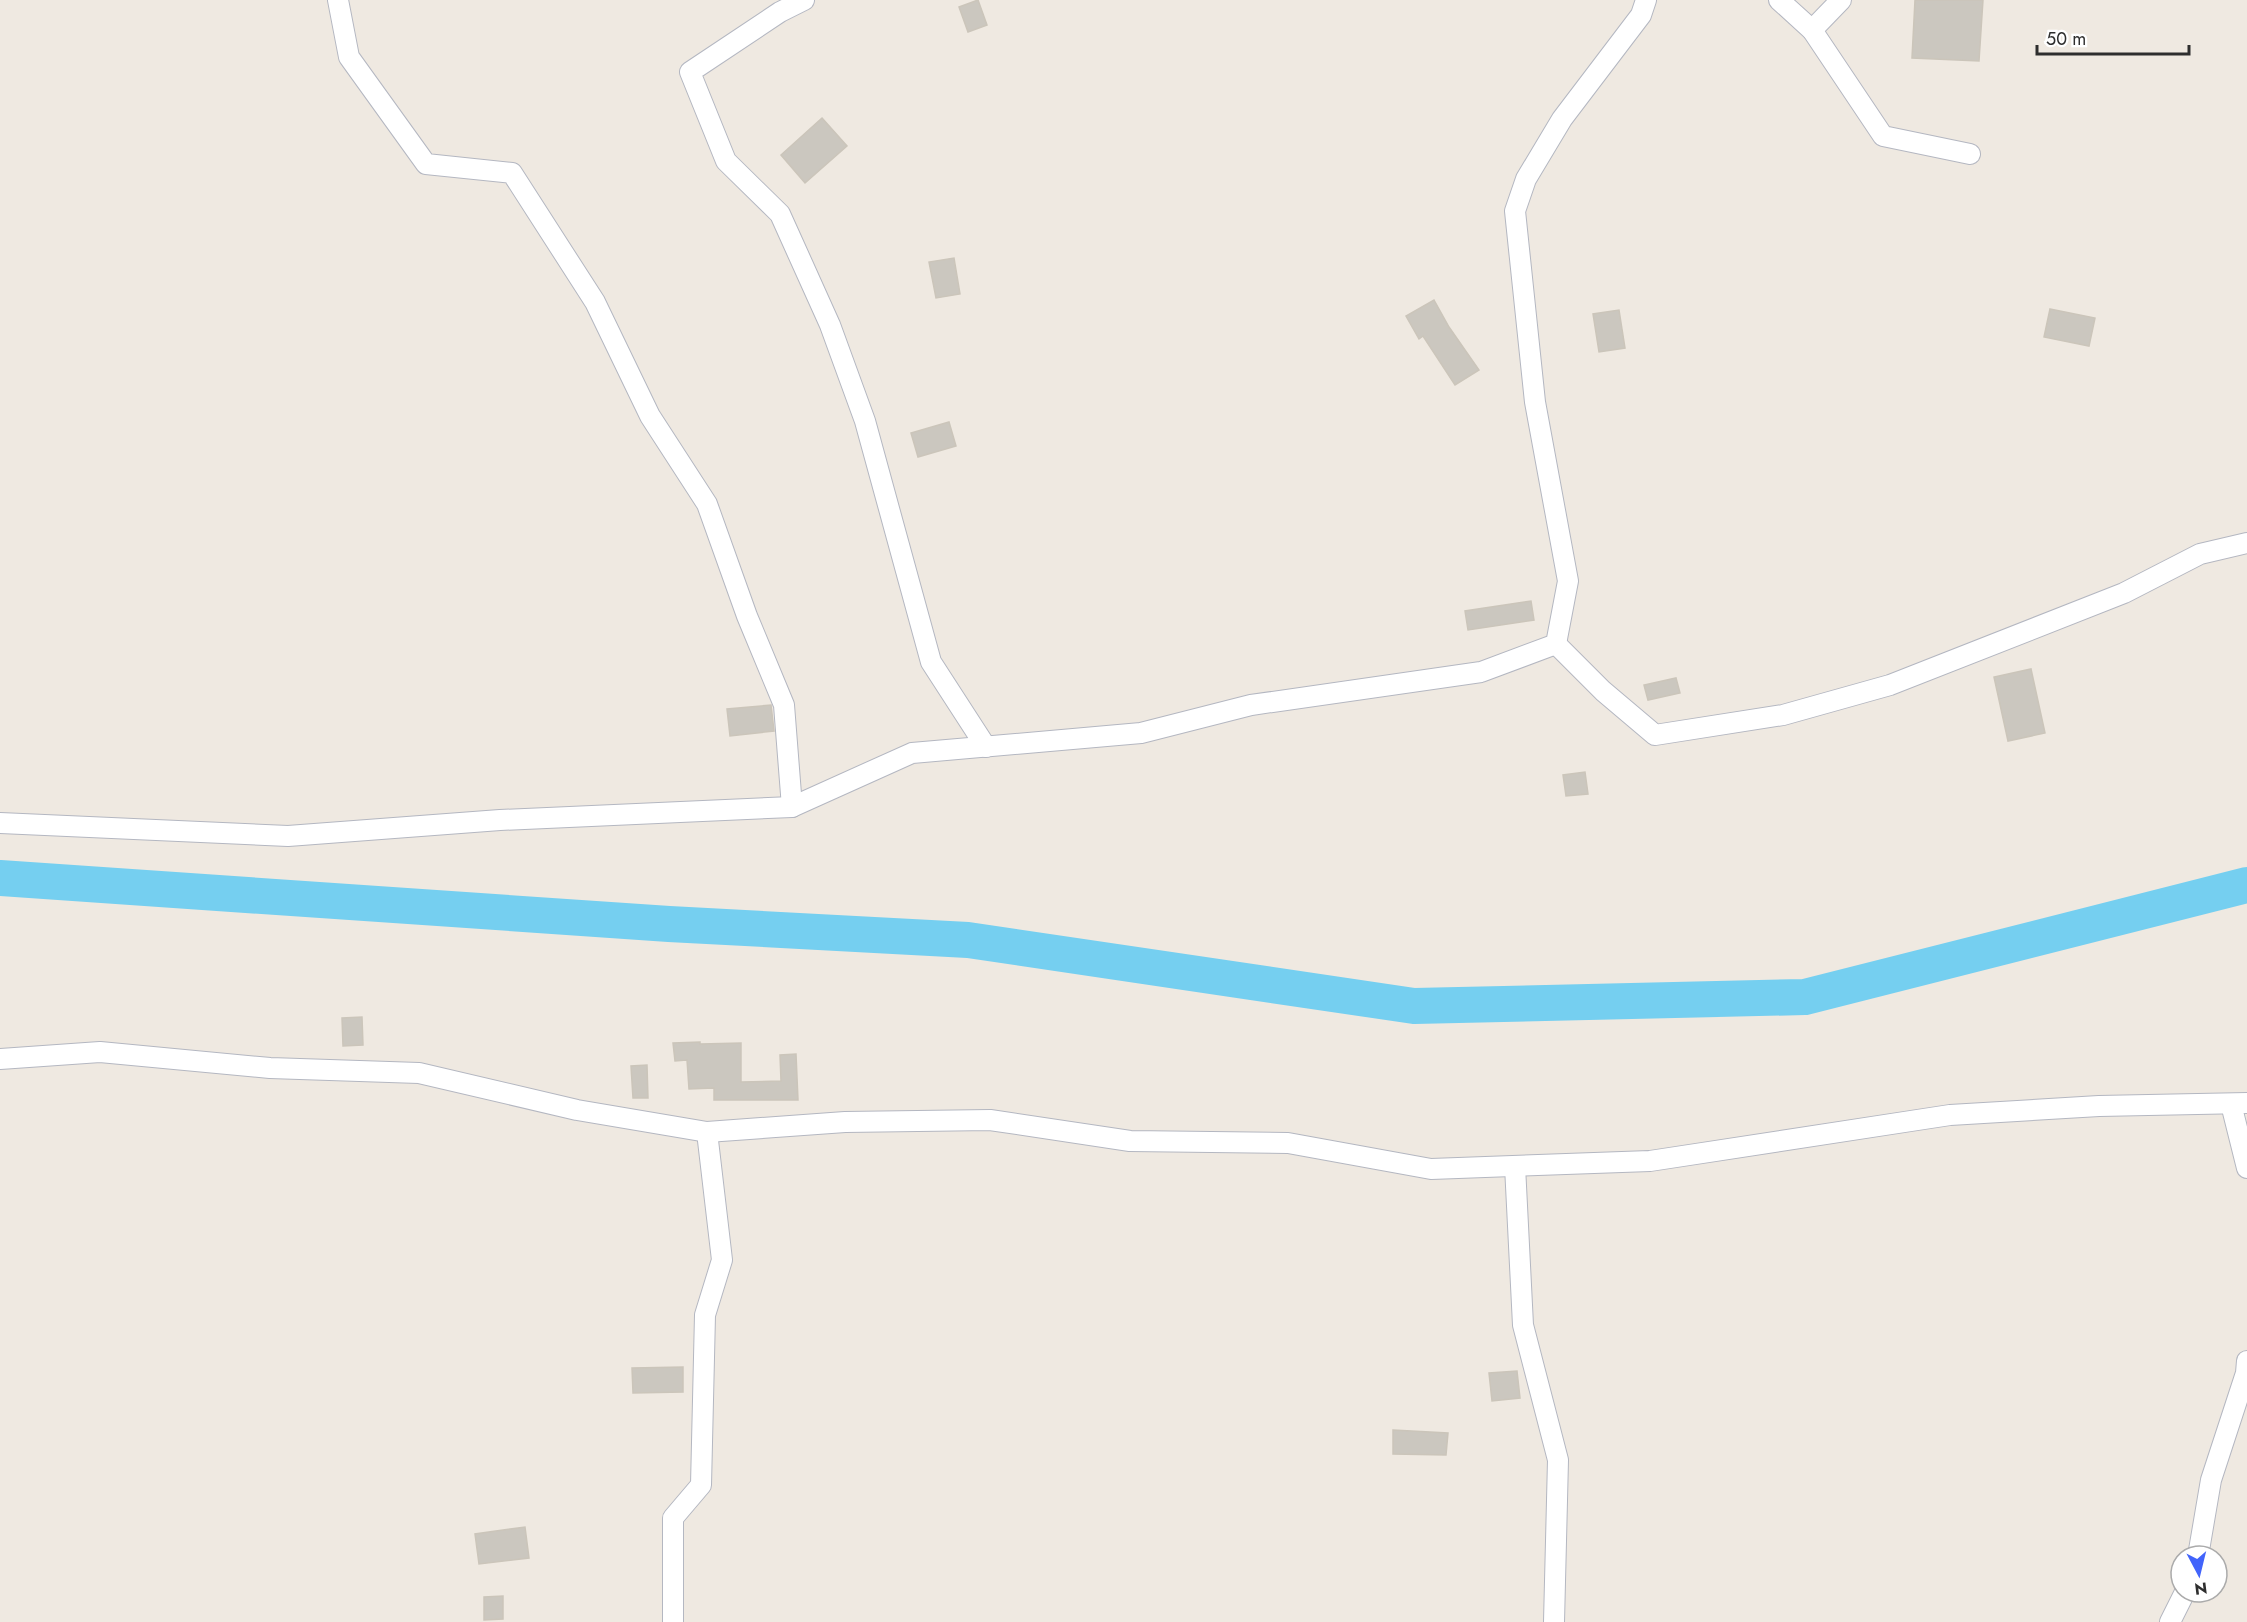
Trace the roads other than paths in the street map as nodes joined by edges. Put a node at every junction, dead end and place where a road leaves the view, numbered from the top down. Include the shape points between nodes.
1 (338, 0) edge
2 (804, 0) edge
3 (1646, 0) edge
4 (1779, 0) edge
5 (1841, 0) edge
6 (1812, 30) junction
7 (1970, 154) dead end
8 (2247, 543) edge
9 (1557, 644) junction
10 (986, 747) junction
11 (792, 807) junction
12 (0, 823) edge
13 (0, 1059) edge
14 (2239, 1104) edge
15 (707, 1132) junction
16 (1515, 1166) junction
17 (2247, 1168) edge
18 (2247, 1361) edge
19 (2200, 1544) edge
20 (2179, 1604) edge
21 (673, 1622) edge
22 (1554, 1622) edge
23 (2170, 1622) edge

1 - 11 street via 349,57 426,164 512,173 595,302 650,416 707,504 784,705
2 - 10 street via 690,72 726,161 780,214 830,325 865,421 931,662
3 - 9 street via 1641,15 1562,119 1526,179 1515,211 1535,402 1568,581
4 - 6 street
5 - 6 street
6 - 7 street via 1883,136
8 - 9 street via 2200,554 2124,593 1890,685 1783,715 1655,735 1603,691
9 - 10 street via 1481,672 1251,705 1141,733
10 - 11 street via 912,753
11 - 12 street via 500,820 288,836
13 - 15 street via 100,1052 270,1068 419,1072 577,1110
14 - 16 street via 2099,1106 1950,1115 1650,1161
14 - 17 street
15 - 16 street via 846,1122 990,1120 1130,1141 1288,1143 1431,1169
15 - 21 street via 722,1260 705,1315 701,1485 673,1518
16 - 22 street via 1523,1325 1558,1460
18 - 19 street via 2211,1480
20 - 23 street

